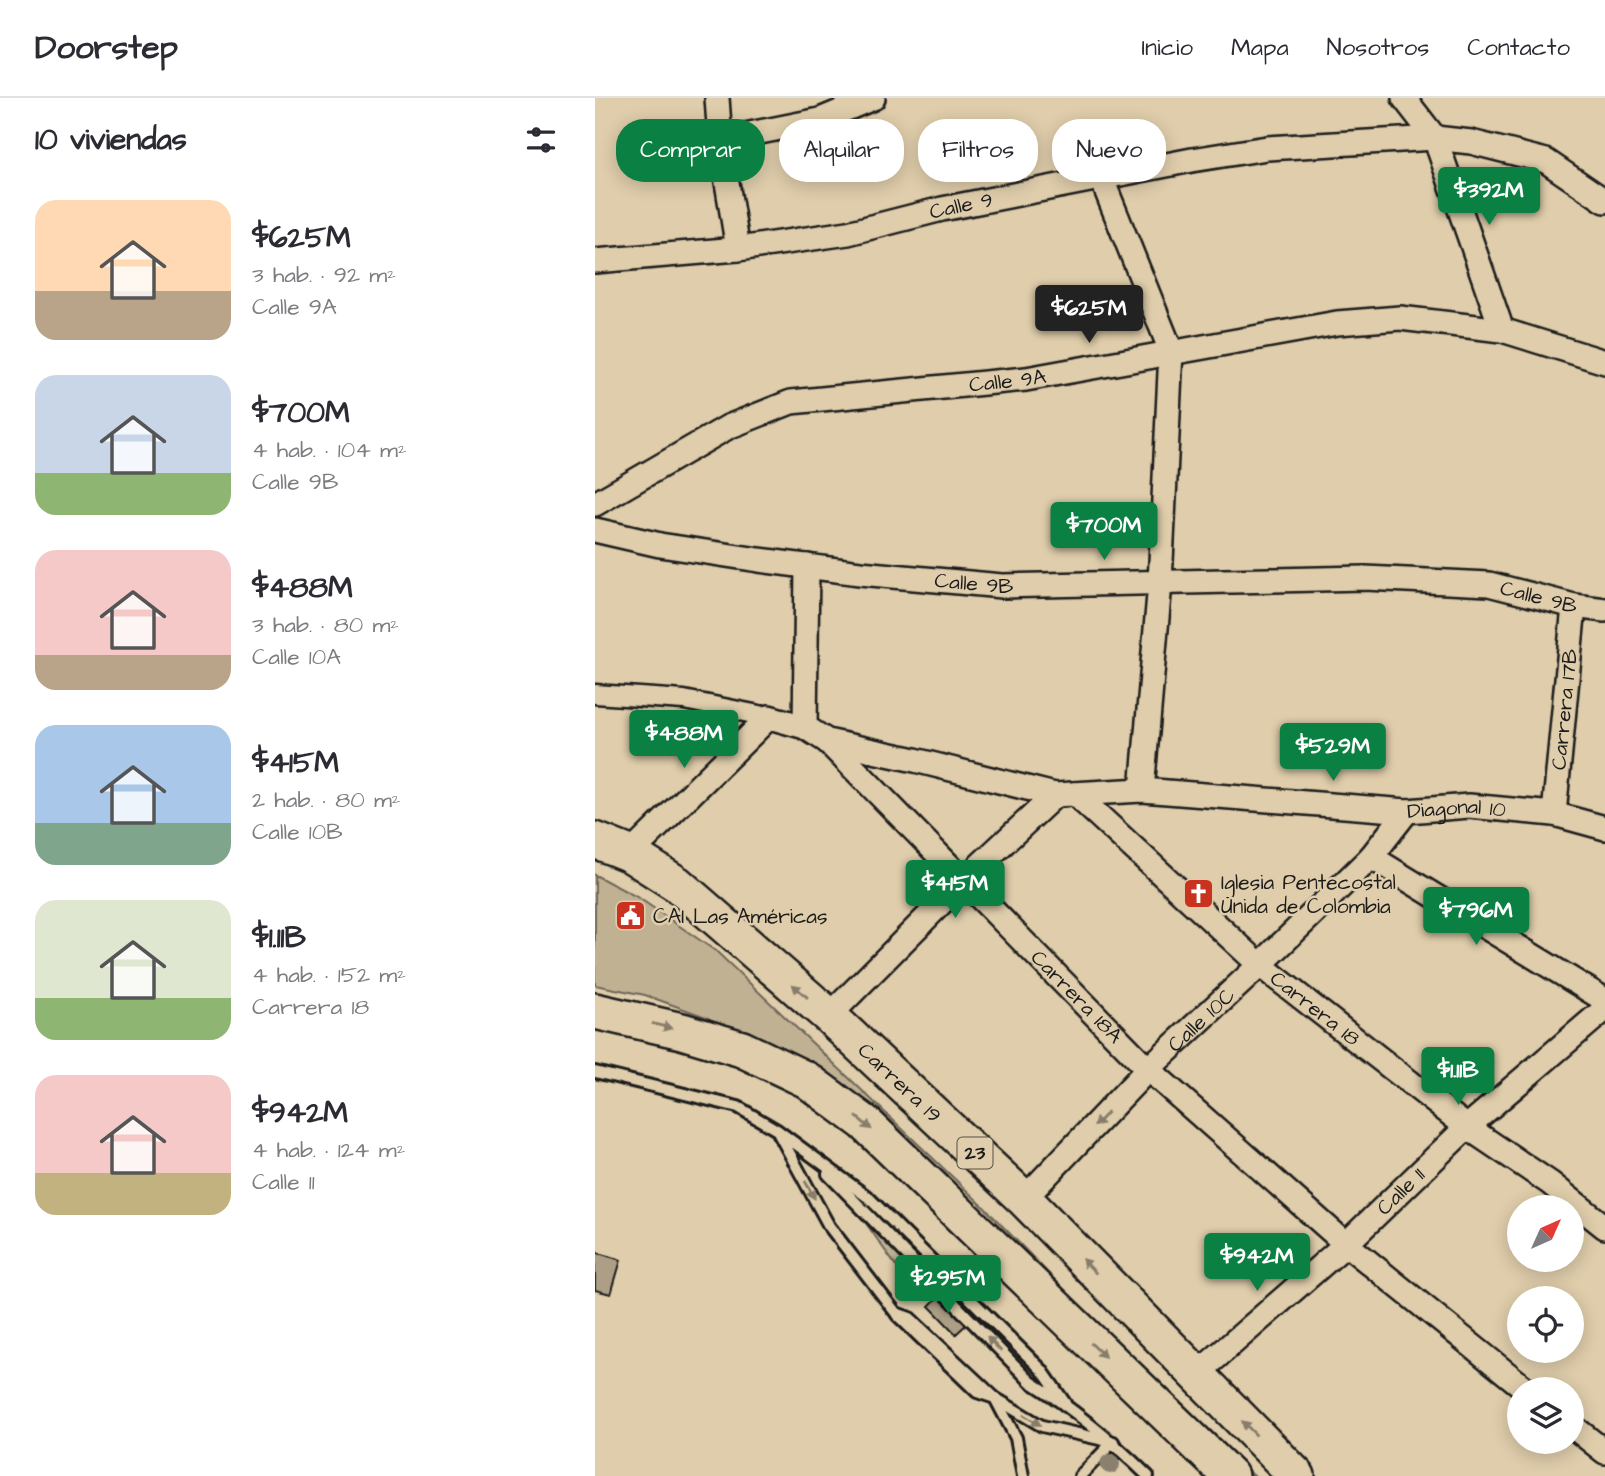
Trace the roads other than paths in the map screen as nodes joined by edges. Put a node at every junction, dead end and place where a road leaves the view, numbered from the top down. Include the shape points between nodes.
1 (717, 98) edge
2 (873, 98) edge
3 (1404, 98) edge
4 (718, 119) edge
5 (765, 131) edge
6 (1435, 138) junction
7 (1166, 166) edge
8 (727, 182) edge
9 (1076, 182) edge
10 (1103, 182) edge
11 (1605, 201) edge
12 (738, 250) junction
13 (595, 261) edge
14 (1502, 330) junction
15 (1171, 351) junction
16 (1605, 362) edge
17 (595, 504) edge
18 (595, 530) edge
19 (807, 566) junction
20 (1160, 583) junction
21 (1574, 606) junction
22 (1605, 610) edge
23 (595, 694) edge
24 (769, 717) junction
25 (805, 727) junction
26 (827, 741) junction
27 (1142, 790) junction
28 (1065, 795) junction
29 (1407, 811) junction
30 (1554, 814) junction
31 (1605, 828) edge
32 (595, 840) edge
33 (630, 854) junction
34 (1371, 857) junction
35 (964, 880) junction
36 (1260, 965) junction
37 (1605, 1000) edge
38 (1605, 1009) edge
39 (595, 1011) edge
40 (829, 1016) junction
41 (1148, 1069) junction
42 (595, 1072) edge
43 (1467, 1127) junction
44 (777, 1130) junction
45 (805, 1150) junction
46 (1024, 1199) junction
47 (1605, 1227) edge
48 (1346, 1244) junction
49 (1196, 1375) junction
50 (1511, 1377) edge
51 (992, 1397) junction
52 (1065, 1403) junction
53 (1584, 1435) edge
54 (1113, 1442) junction
55 (1605, 1452) edge
56 (1023, 1476) edge
57 (1080, 1476) edge
58 (1148, 1476) edge
59 (1230, 1476) edge
60 (1297, 1476) edge

1 - 4 street
2 - 5 street via 820,120
3 - 6 street
6 - 7 street, Calle 9 via 1267,148
6 - 11 street, Calle 9 via 1546,161
6 - 14 street
8 - 12 street
9 - 12 street, Calle 9 via 848,233
10 - 15 street
12 - 13 street, Calle 9
14 - 15 street, Calle 9A via 1400,318 1337,323
14 - 16 street, Calle 9A
15 - 17 street, Calle 9A via 1026,379 791,401 728,427
15 - 20 street
18 - 19 street, Calle 9B via 660,545
19 - 20 street, Calle 9B via 1002,586
19 - 25 street
20 - 21 street, Calle 9B via 1365,578 1489,584
20 - 27 street
21 - 22 street, Calle 9B
21 - 30 street, Carrera 17B
23 - 24 street, Carrera 18A via 684,700
24 - 25 street, Carrera 18A
24 - 33 street
25 - 26 street, Carrera 18A
26 - 28 street, Carrera 18
26 - 35 street, Carrera 18A
27 - 28 street, Diagonal 10
27 - 29 street, Diagonal 10
28 - 35 street
28 - 36 street, Carrera 18
29 - 30 street, Diagonal 10 via 1469,806
29 - 34 street, Calle 10C
30 - 31 street, Diagonal 10
32 - 33 main road, Carrera 19 / 23
40 -> 33 main road, Carrera 19 / 23 via 677,884
34 - 36 street, Calle 10C
34 - 37 street
35 - 40 street
35 - 41 street, Carrera 18A
36 - 41 street, Calle 10C
36 - 43 street, Carrera 18
38 - 43 street, Calle 11
39 -> 59 main road via 742,1049 807,1080 865,1123
40 - 46 main road, Carrera 19 / 23
41 -> 46 street, Calle 10C
41 - 48 street, Carrera 18A
42 - 44 lane via 739,1107
43 - 47 street, Carrera 18
43 - 48 street, Calle 11
44 - 45 lane
44 -> 51 lane via 829,1226 897,1315 910,1318
52 -> 45 lane via 1031,1381
45 - 52 lane via 869,1198 1042,1370
49 -> 46 main road, Carrera 19 / 23
48 - 49 street, Calle 11
48 - 50 street, Carrera 18A
60 -> 49 main road, Carrera 19 / 23
51 -> 54 lane via 1042,1426
51 - 56 lane via 1016,1438
52 - 54 lane
53 - 55 street
54 - 57 lane
54 - 58 lane

